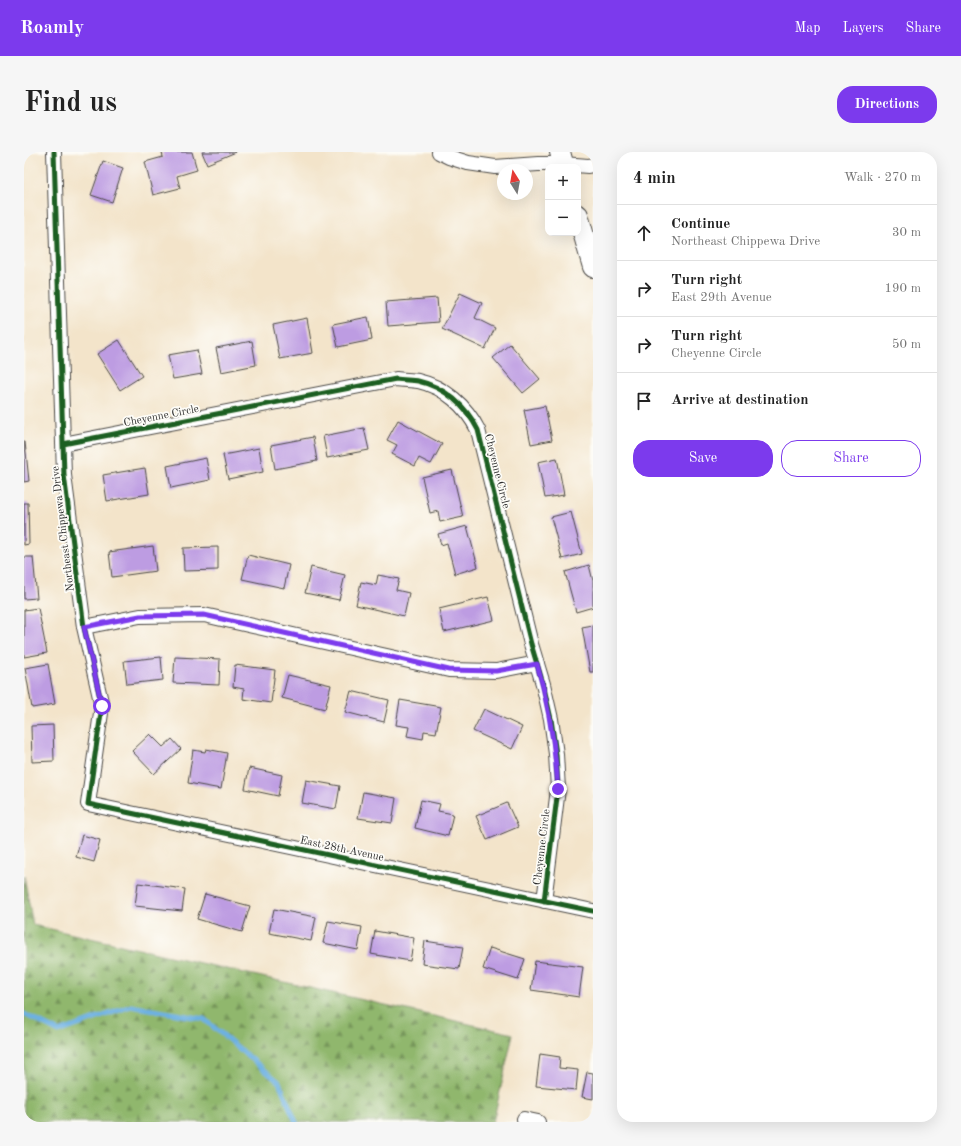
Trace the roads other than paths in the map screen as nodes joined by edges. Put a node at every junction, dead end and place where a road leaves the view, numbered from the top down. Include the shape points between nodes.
1 (54, 152) edge
2 (439, 152) edge
3 (562, 161) edge
4 (593, 165) edge
5 (581, 225) edge
6 (593, 267) edge
7 (63, 444) junction
8 (84, 627) junction
9 (537, 664) junction
10 (88, 804) joint
11 (544, 901) junction
12 (593, 911) edge
13 (524, 1119) dead end
14 (538, 1122) edge

1 - 7 street, Northeast Chippewa Drive
2 - 3 street via 468,163 495,167
3 - 4 street
5 - 6 main road
7 - 8 street, Northeast Chippewa Drive via 64,475
7 - 9 street, Cheyenne Circle via 396,380 416,381 436,387 461,404 478,430
8 - 9 street via 140,616 204,615 449,670 496,671
8 - 10 street, Northeast Chippewa Drive via 102,706
9 - 11 street, Cheyenne Circle via 551,719 558,789
10 - 11 street, East 28th Avenue
11 - 12 street, East 28th Avenue
13 - 14 street

